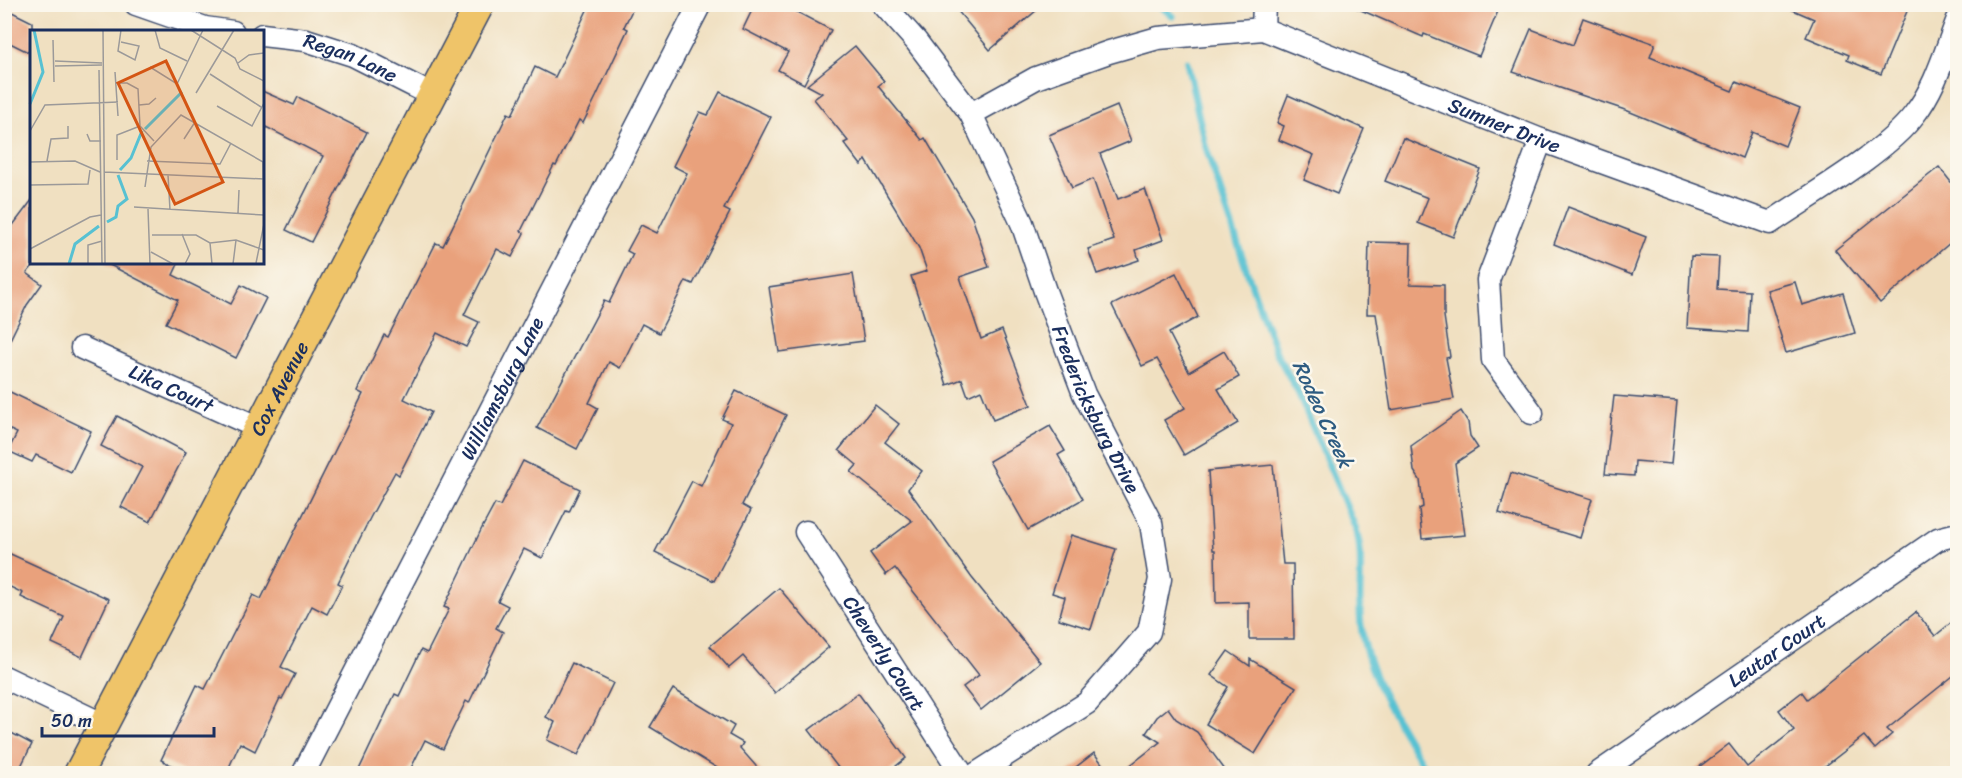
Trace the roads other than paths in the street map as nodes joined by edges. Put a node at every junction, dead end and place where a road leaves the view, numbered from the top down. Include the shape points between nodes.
1 (136, 4) edge
2 (480, 4) edge
3 (700, 4) edge
4 (883, 4) edge
5 (1264, 4) edge
6 (1958, 19) edge
7 (1263, 29) junction
8 (219, 30) edge
9 (264, 35) edge
10 (432, 95) junction
11 (971, 114) junction
12 (1541, 140) junction
13 (82, 348) dead end
14 (1532, 413) dead end
15 (259, 428) junction
16 (806, 531) dead end
17 (1958, 534) edge
18 (4, 677) edge
19 (104, 725) junction
20 (78, 774) edge
21 (303, 774) edge
22 (962, 774) edge
23 (976, 774) edge
24 (1597, 774) edge

1 - 8 street
2 - 10 main road, Cox Avenue
3 - 21 street, Williamsburg Lane
4 - 11 street, Fredericksburg Drive
5 - 7 street
6 - 12 street, Sumner Drive via 1933,86 1914,116 1889,141 1770,224
7 - 11 street, Sumner Drive via 1158,38 1109,52 1036,78
7 - 12 street, Sumner Drive
9 - 10 street, Regan Lane via 306,40 353,55
10 - 15 main road, Cox Avenue
11 - 23 street, Fredericksburg Drive via 1022,223 1084,394 1151,523 1160,579 1149,632 1087,704
12 - 14 street via 1488,280 1493,360
13 - 15 street, Lika Court
15 - 19 main road, Cox Avenue
16 - 22 street, Cheverly Court
17 - 24 street, Leutar Court via 1938,538
18 - 19 street
19 - 20 main road, Cox Avenue

